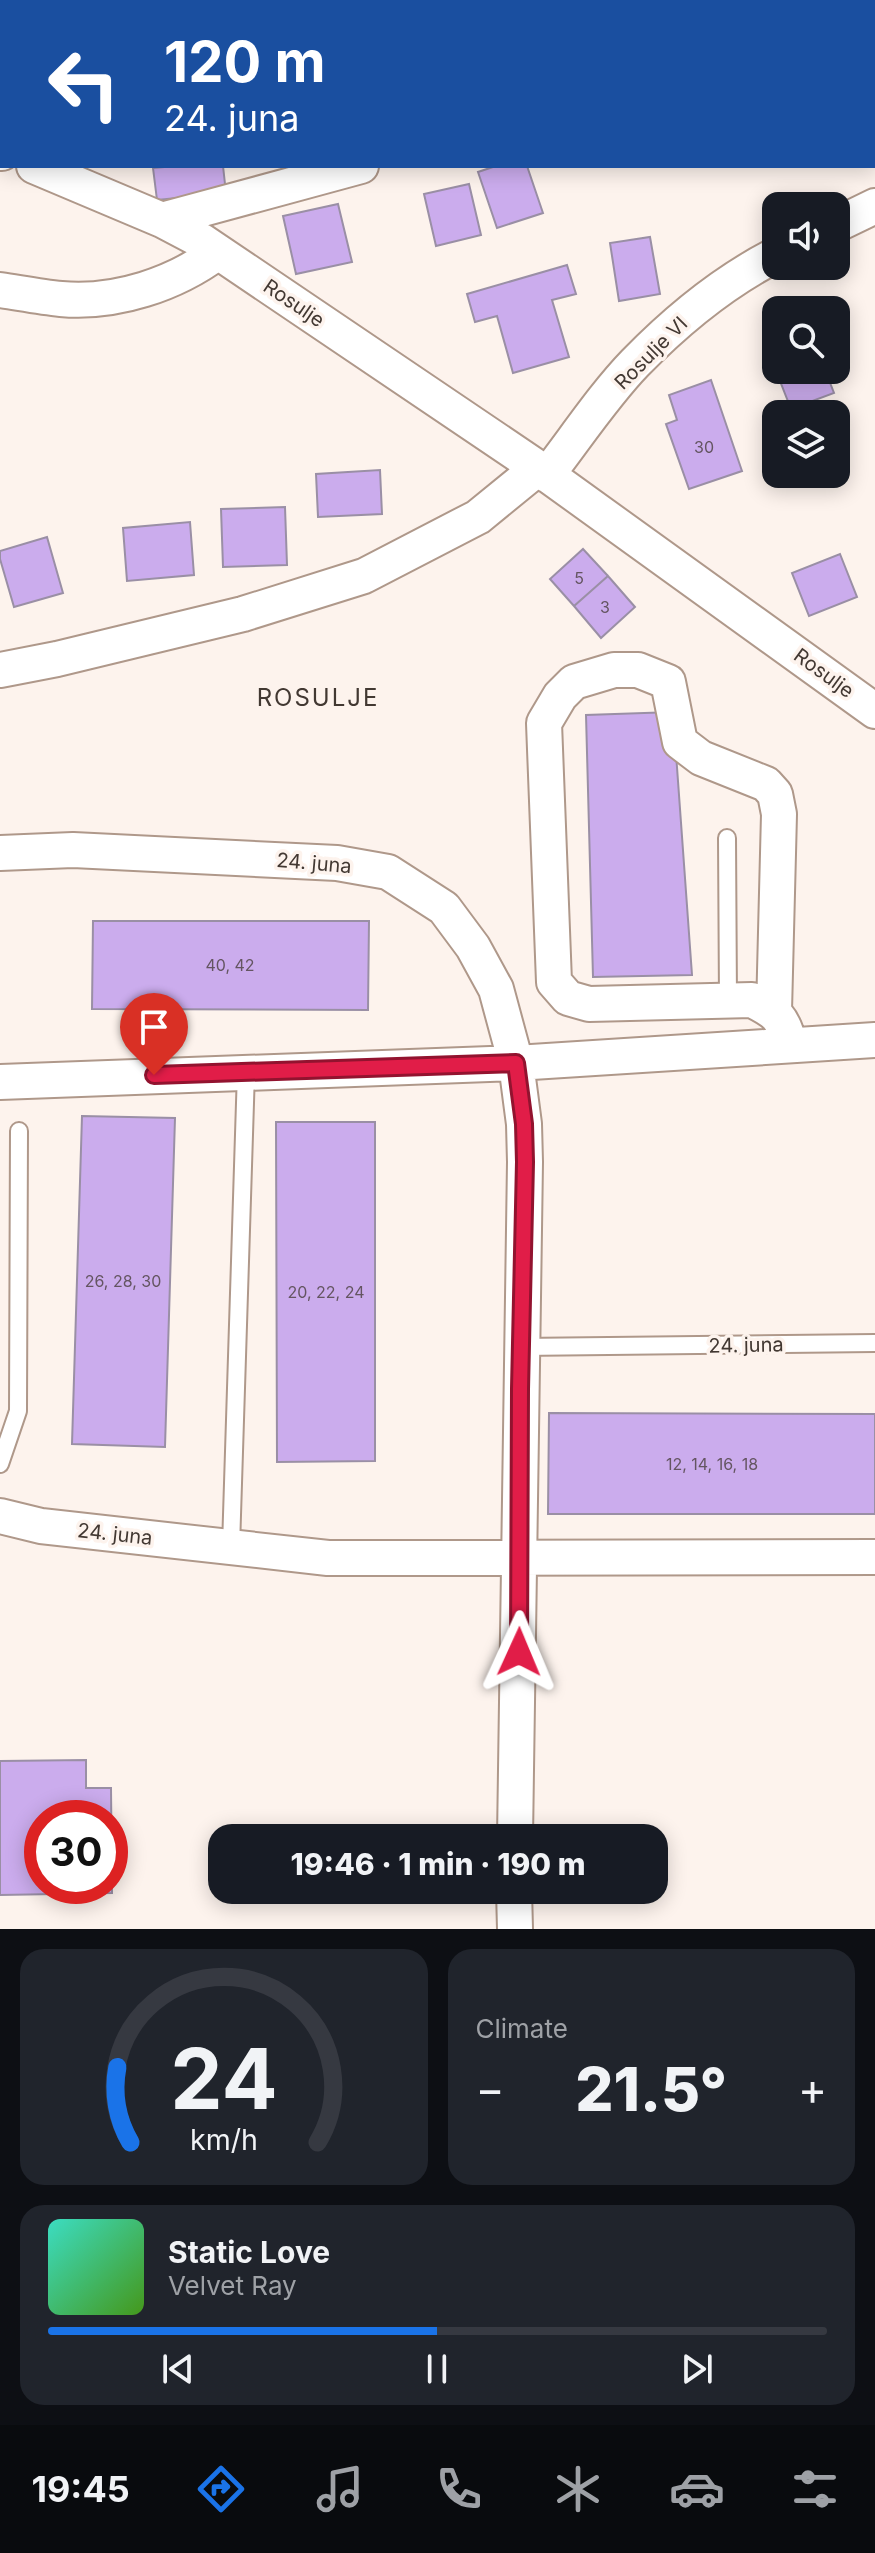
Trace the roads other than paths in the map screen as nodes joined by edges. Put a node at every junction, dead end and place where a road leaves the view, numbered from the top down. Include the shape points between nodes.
1 (39, 168) edge
2 (354, 168) edge
3 (875, 206) edge
4 (850, 218) edge
5 (162, 220) junction
6 (218, 252) junction
7 (762, 263) edge
8 (0, 290) edge
9 (543, 471) junction
10 (0, 670) edge
11 (869, 696) edge
12 (727, 838) dead end
13 (0, 853) edge
14 (728, 1001) junction
15 (774, 1011) junction
16 (875, 1040) edge
17 (790, 1045) junction
18 (516, 1063) junction
19 (246, 1071) junction
20 (0, 1082) edge
21 (19, 1131) dead end
22 (0, 1273) edge
23 (19, 1273) junction
24 (875, 1343) edge
25 (520, 1347) junction
26 (0, 1464) edge
27 (0, 1516) edge
28 (231, 1547) junction
29 (875, 1557) edge
30 (521, 1558) junction
31 (515, 1824) edge
32 (514, 1904) edge
33 (515, 1929) edge

1 - 5 street, Rosulje
2 - 5 street
3 - 4 street
5 - 6 street, Rosulje
6 - 8 street via 196,269 130,295 64,300
6 - 9 street, Rosulje
7 - 9 street, Rosulje VI via 701,303 633,365
9 - 10 street via 478,517 364,576 243,614
9 - 11 street, Rosulje
12 - 14 lane
13 - 18 street, 24. juna via 73,850 306,861 388,872 444,908 473,947 496,989
14 - 15 street via 752,1000
14 - 15 street via 589,1004 568,998 554,982 544,723 574,682 614,670 638,670 668,682 680,742 701,758 766,784 775,794 779,814
15 - 17 street
16 - 17 street
17 - 18 street
18 - 19 street
18 - 25 street, 24. juna via 524,1136
19 - 20 street
19 - 28 lane
21 - 23 lane
22 - 23 lane
23 - 26 lane via 18,1411
24 - 25 lane, 24. juna
25 - 30 street, 24. juna
27 - 28 street, 24. juna via 41,1526
28 - 30 street, 24. juna via 328,1558
29 - 30 street, 24. juna
30 - 31 street, 24. juna
32 - 33 street

